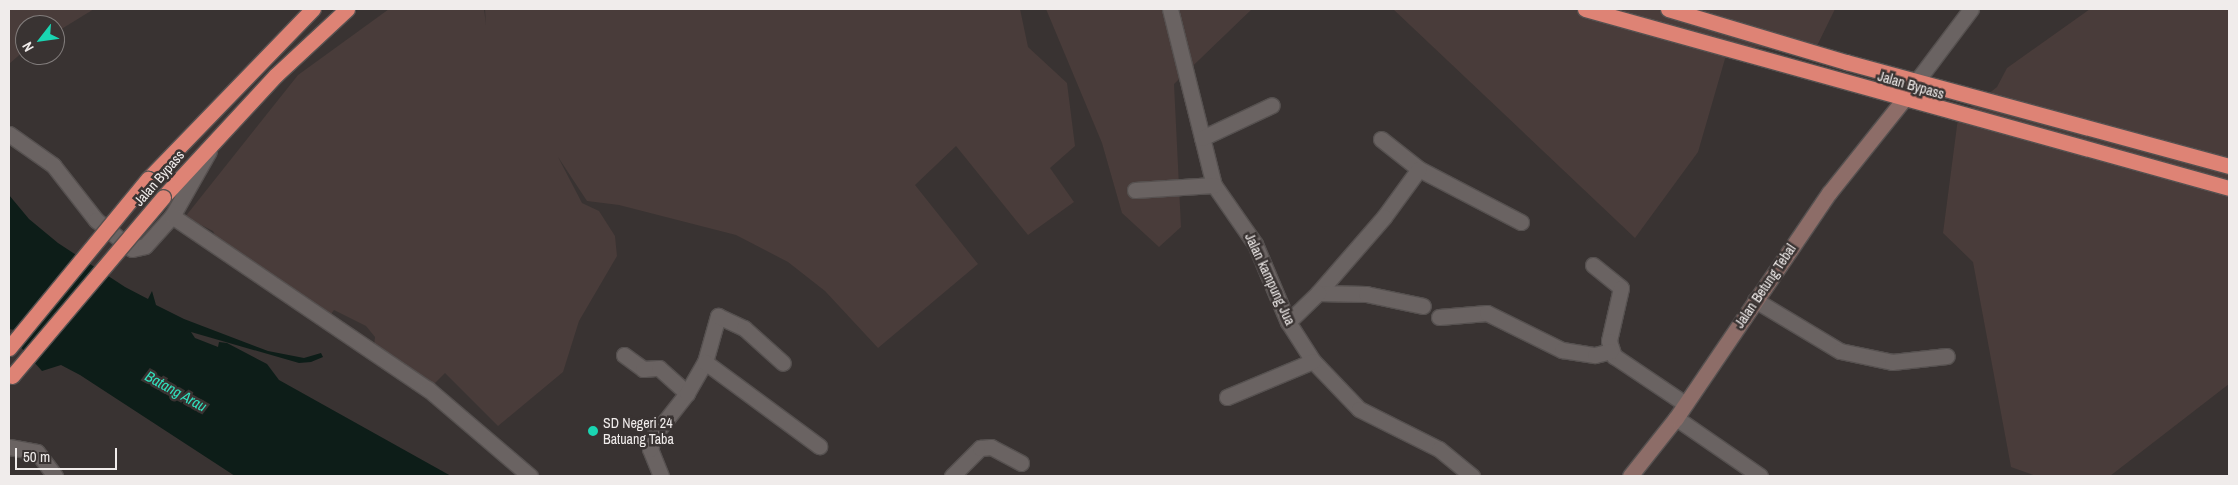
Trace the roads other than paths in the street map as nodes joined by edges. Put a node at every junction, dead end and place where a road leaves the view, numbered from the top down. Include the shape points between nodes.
1 (313, 9) edge
2 (347, 9) edge
3 (1170, 9) edge
4 (1585, 9) edge
5 (1668, 9) edge
6 (1971, 9) edge
7 (1916, 82) junction
8 (1904, 99) junction
9 (1272, 105) dead end
10 (9, 134) edge
11 (1202, 138) junction
12 (216, 139) junction
13 (1381, 139) dead end
14 (2229, 166) edge
15 (1419, 169) junction
16 (1214, 184) junction
17 (2229, 188) edge
18 (1135, 190) dead end
19 (172, 216) junction
20 (1521, 222) dead end
21 (1593, 265) dead end
22 (1318, 293) junction
23 (1755, 300) junction
24 (1423, 306) dead end
25 (1439, 318) dead end
26 (1288, 322) junction
27 (9, 348) edge
28 (1611, 351) junction
29 (624, 355) dead end
30 (1947, 356) dead end
31 (1313, 361) junction
32 (705, 362) junction
33 (783, 364) dead end
34 (11, 378) edge
35 (687, 394) junction
36 (1227, 397) dead end
37 (1684, 403) junction
38 (1676, 418) junction
39 (819, 446) dead end
40 (9, 447) edge
41 (1021, 462) dead end
42 (55, 476) edge
43 (530, 476) edge
44 (661, 476) edge
45 (952, 476) edge
46 (1472, 476) edge
47 (1630, 476) edge
48 (1760, 476) edge

1 - 27 highway, Jalan Bypass, bridge via 148,179
2 - 12 highway, Jalan Bypass
3 - 11 street, Jalan kampung Jua
4 - 8 highway, Jalan Bypass
5 - 7 highway, Jalan Bypass
6 - 7 street
7 - 14 highway, Jalan Bypass
8 - 17 highway, Jalan Bypass
8 - 23 street, Jalan Betung Tebal via 1829,193
9 - 11 street
10 - 19 street via 53,164 96,220 132,249 145,246
11 - 16 street, Jalan kampung Jua
12 - 19 street
12 - 34 highway, Jalan Bypass, bridge
13 - 15 street
15 - 20 street
15 - 22 street via 1384,217
16 - 18 street
16 - 26 street, Jalan kampung Jua via 1255,244
19 - 43 street via 428,389
21 - 28 street via 1621,288 1609,341
22 - 24 street via 1366,294
22 - 26 street
23 - 30 street via 1840,351 1892,362
23 - 37 street, Jalan Betung Tebal
25 - 28 street via 1487,313 1562,350 1595,355
26 - 31 street, Jalan kampung Jua
28 - 37 street
29 - 35 street via 643,369 660,368
31 - 36 street
31 - 46 street, Jalan kampung Jua via 1359,409 1439,450
32 - 33 street via 718,316 744,328
32 - 35 street
32 - 39 street
35 - 44 street via 655,434 650,449
37 - 38 street, Jalan Betung Tebal
38 - 47 street, Jalan Betung Tebal
38 - 48 street
40 - 42 street via 37,452
41 - 45 street via 990,447 980,448

